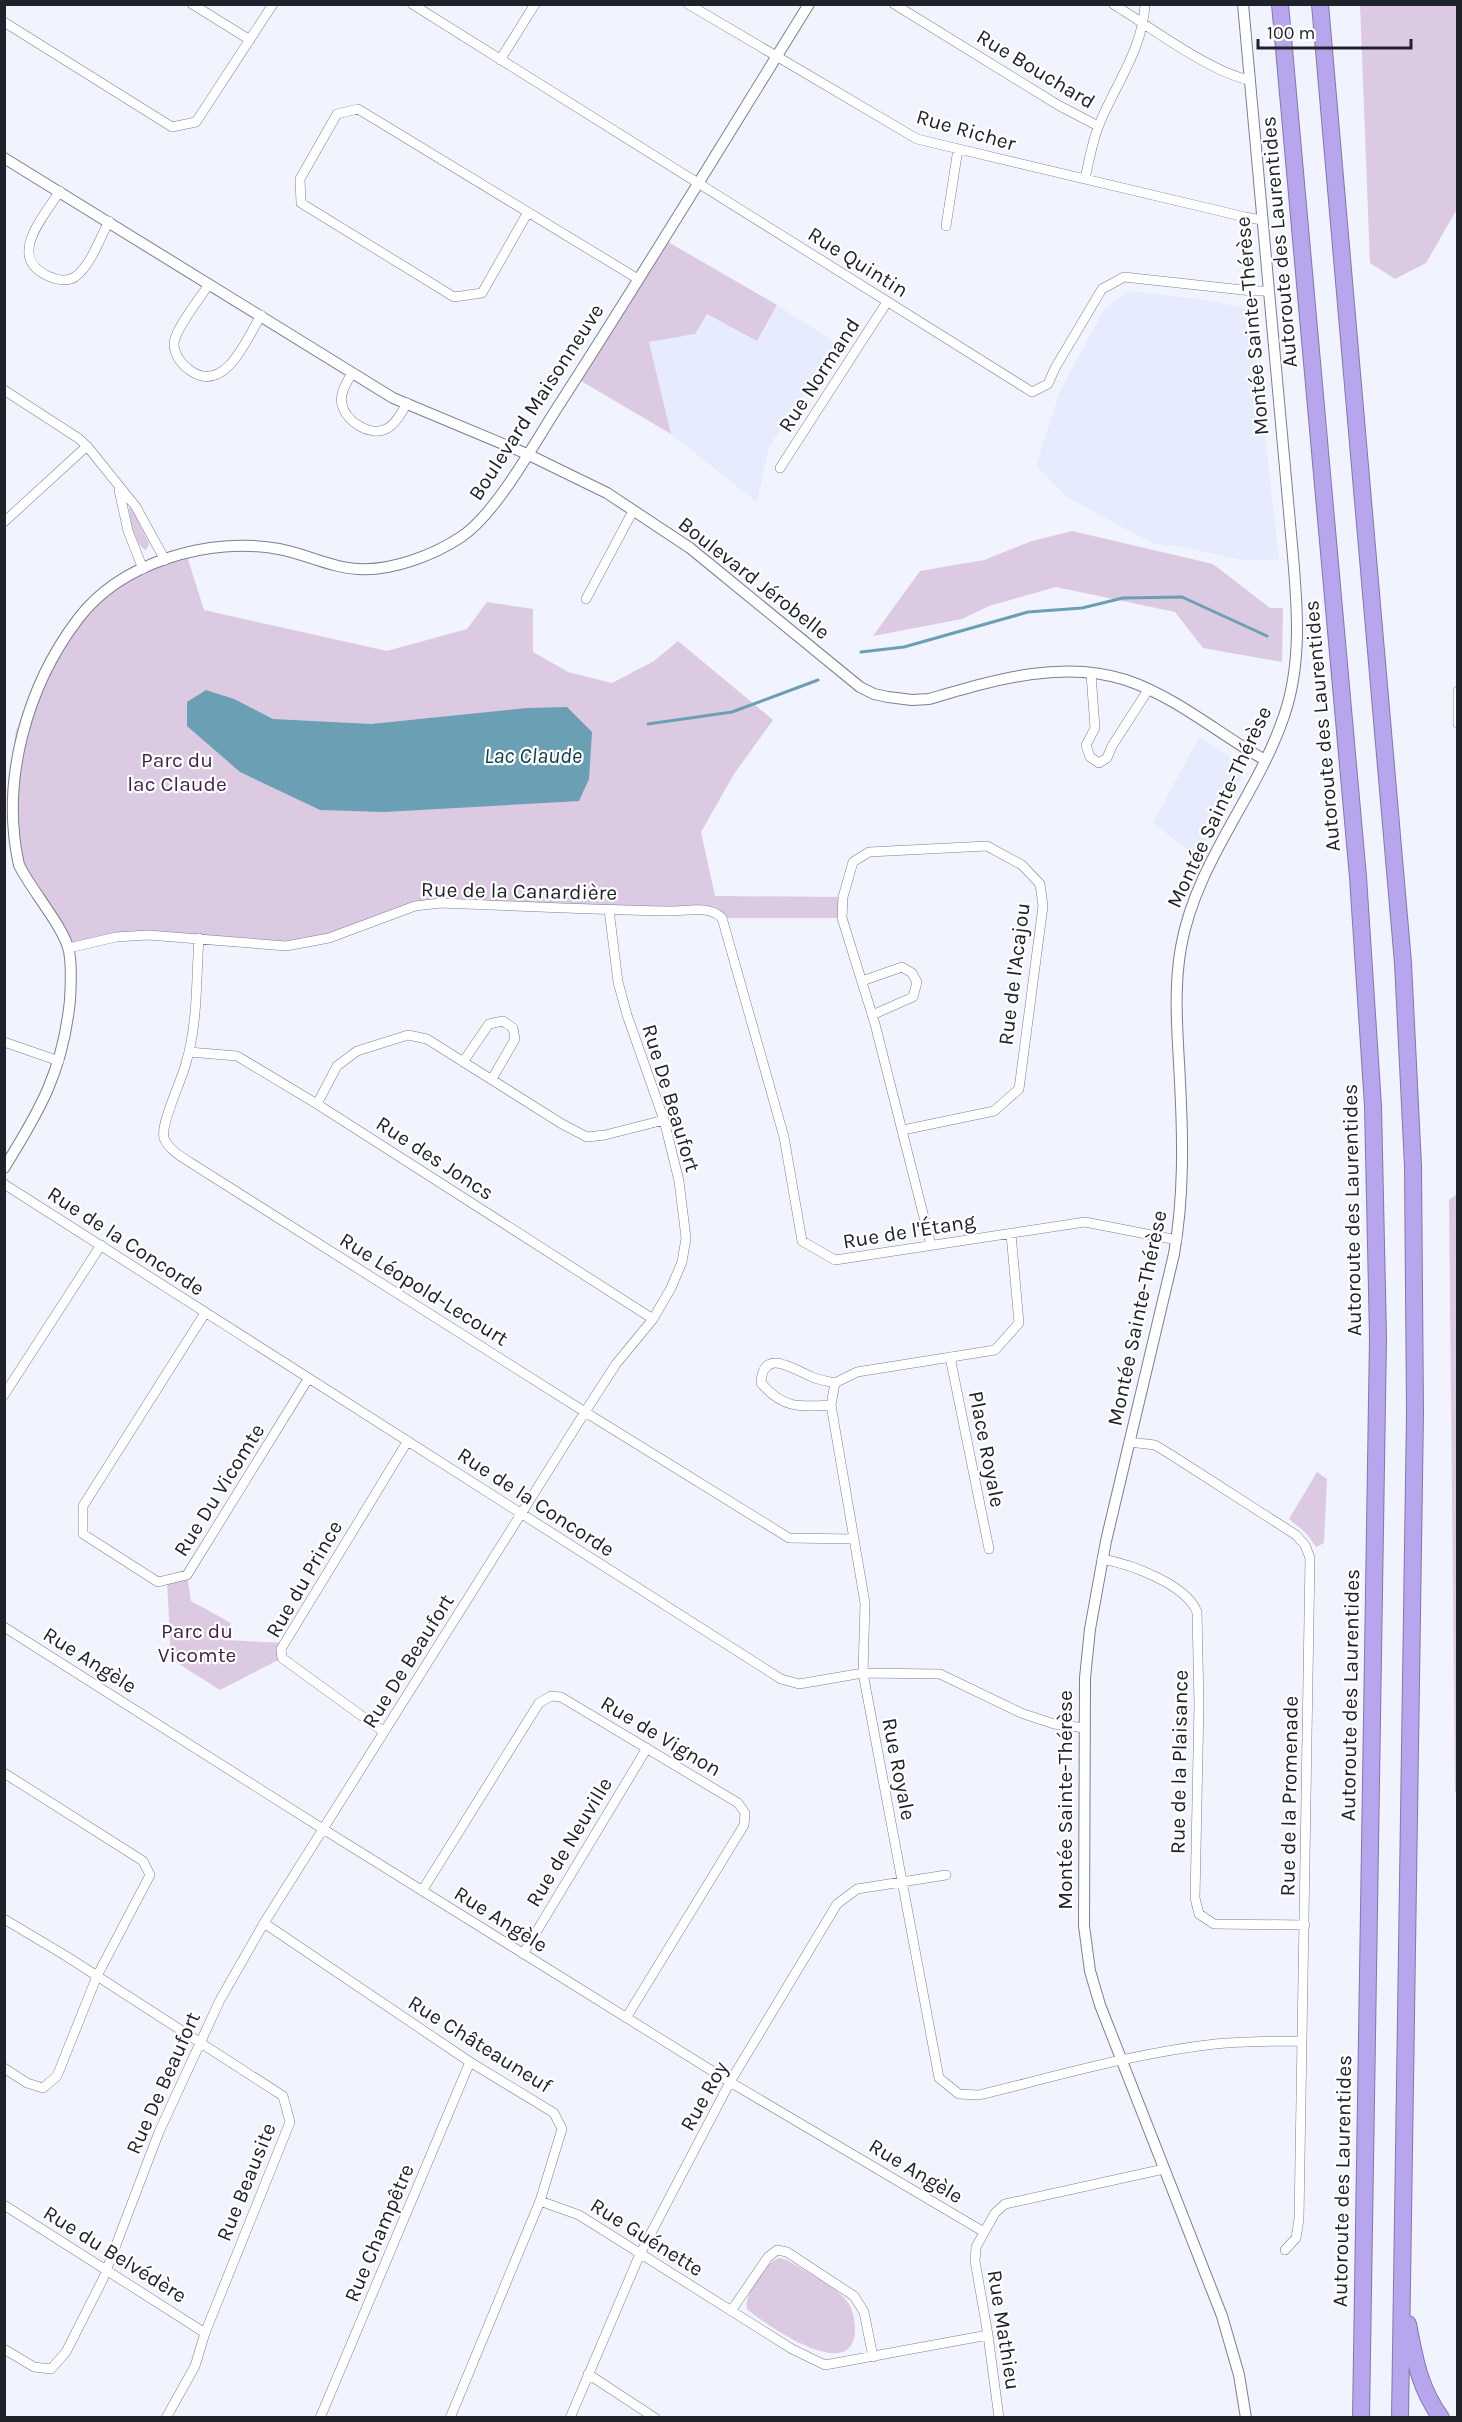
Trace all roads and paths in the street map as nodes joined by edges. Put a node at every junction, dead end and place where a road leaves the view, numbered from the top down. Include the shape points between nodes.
1 (192, 4) edge
2 (273, 4) edge
3 (412, 4) edge
4 (535, 4) edge
5 (688, 4) edge
6 (809, 4) edge
7 (894, 4) edge
8 (1113, 4) edge
9 (1145, 4) edge
10 (1243, 4) edge
11 (1280, 4) edge
12 (1320, 4) edge
13 (4, 22) edge
14 (1144, 23) junction
15 (250, 40) junction
16 (777, 57) junction
17 (500, 60) junction
18 (1250, 80) junction
19 (1098, 126) junction
20 (958, 149) junction
21 (4, 158) edge
22 (1085, 179) junction
23 (697, 184) junction
24 (60, 191) junction
25 (528, 212) junction
26 (1262, 219) junction
27 (109, 221) junction
28 (946, 226) dead end
29 (638, 279) junction
30 (209, 284) junction
31 (1269, 291) junction
32 (887, 302) junction
33 (261, 315) junction
34 (352, 373) junction
35 (4, 390) edge
36 (407, 403) junction
37 (87, 446) junction
38 (527, 454) junction
39 (780, 468) dead end
40 (119, 488) junction
41 (633, 511) junction
42 (4, 522) edge
43 (165, 560) junction
44 (143, 569) junction
45 (585, 598) dead end
46 (1091, 674) junction
47 (1148, 690) junction
48 (1458, 691) edge
49 (1458, 724) edge
50 (1265, 760) junction
51 (609, 910) junction
52 (722, 918) joint
53 (198, 938) junction
54 (69, 948) junction
55 (862, 981) junction
56 (872, 1015) junction
57 (4, 1042) edge
58 (189, 1052) junction
59 (59, 1061) junction
60 (463, 1062) junction
61 (492, 1079) junction
62 (317, 1104) junction
63 (664, 1119) junction
64 (903, 1130) junction
65 (4, 1168) edge
66 (4, 1184) edge
67 (1011, 1234) junction
68 (1177, 1240) junction
69 (101, 1245) junction
70 (932, 1245) junction
71 (205, 1313) junction
72 (653, 1319) junction
73 (950, 1357) junction
74 (308, 1379) junction
75 (835, 1383) junction
76 (4, 1395) edge
77 (831, 1405) junction
78 (585, 1412) junction
79 (407, 1442) junction
80 (1129, 1442) junction
81 (521, 1514) junction
82 (854, 1539) junction
83 (989, 1549) dead end
84 (1102, 1559) junction
85 (4, 1627) edge
86 (863, 1672) junction
87 (1085, 1728) junction
88 (384, 1732) junction
89 (647, 1748) junction
90 (4, 1773) edge
91 (323, 1829) junction
92 (946, 1875) dead end
93 (902, 1882) junction
94 (422, 1891) junction
95 (4, 1919) edge
96 (264, 1923) junction
97 (1305, 1925) junction
98 (523, 1954) junction
99 (97, 1976) junction
100 (626, 2018) junction
101 (200, 2042) junction
102 (1302, 2042) junction
103 (1120, 2061) junction
104 (470, 2062) junction
105 (4, 2068) edge
106 (730, 2082) junction
107 (1164, 2169) junction
108 (540, 2201) junction
109 (4, 2205) edge
110 (984, 2232) junction
111 (1285, 2250) dead end
112 (640, 2254) junction
113 (107, 2269) junction
114 (1401, 2290) junction
115 (731, 2311) junction
116 (206, 2333) junction
117 (988, 2335) junction
118 (4, 2349) edge
119 (873, 2357) junction
120 (588, 2374) junction
121 (166, 2418) edge
122 (320, 2418) edge
123 (450, 2418) edge
124 (570, 2418) edge
125 (655, 2418) edge
126 (999, 2418) edge
127 (1246, 2418) edge
128 (1361, 2418) edge
129 (1400, 2418) edge
130 (1441, 2418) edge

1 - 15 street
2 - 15 street
3 - 17 street, Rue Quintin
4 - 17 street
5 - 16 street, Rue Richer
6 - 16 street, Boulevard Maisonneuve
7 - 19 street, Rue Bouchard
8 - 14 street
9 - 14 street
10 - 18 street, Montée Sainte-Thérèse
11 - 128 highway, Autoroute des Laurentides via 1358,877 1374,1139 1378,1338
12 - 114 highway via 1390,799 1410,1092 1415,1413
13 - 15 street via 172,127 196,122
14 - 18 street via 1212,65
14 - 19 street
16 - 20 street, Rue Richer via 917,139
16 - 23 street, Boulevard Maisonneuve
17 - 23 street, Rue Quintin
18 - 26 street, Montée Sainte-Thérèse
19 - 22 street
20 - 22 street, Rue Richer
20 - 28 street
21 - 24 street, Boulevard Jérobelle
22 - 26 street, Rue Richer
23 - 29 street, Boulevard Maisonneuve
23 - 32 street, Rue Quintin
24 - 27 street, Boulevard Jérobelle
24 - 27 street via 28,247 32,263 44,274 62,280 76,276
25 - 25 street via 358,109 337,114 300,179 301,203 454,297 482,293
25 - 29 street
26 - 31 street, Montée Sainte-Thérèse
27 - 30 street, Boulevard Jérobelle
29 - 38 street, Boulevard Maisonneuve
30 - 33 street, Boulevard Jérobelle
30 - 33 street via 174,344 180,362 192,372 208,378 228,368
31 - 32 street, Rue Quintin via 1125,277 1102,289 1048,384 1032,392
31 - 50 street, Montée Sainte-Thérèse via 1297,635 1287,706
32 - 39 street, Rue Normand
33 - 34 street, Boulevard Jérobelle
34 - 36 street, Boulevard Jérobelle
34 - 36 street via 341,403 354,423 382,431 394,423
35 - 37 street
36 - 38 street, Boulevard Jérobelle
37 - 40 street
37 - 42 street
38 - 41 street, Boulevard Jérobelle
38 - 43 street, Boulevard Maisonneuve via 489,511 471,530 450,544 394,564 370,569 345,568 289,551 246,544 207,547
40 - 43 street via 136,507
40 - 44 street via 128,531
41 - 45 street
41 - 46 street, Boulevard Jérobelle via 690,548 828,662 874,694 929,699 1050,671
43 - 44 street, Boulevard Maisonneuve
44 - 54 street, Boulevard Maisonneuve via 100,595 78,619 36,683 13,745 6,806 12,845 22,870
46 - 47 street, Boulevard Jérobelle via 1112,676
46 - 47 street via 1095,728 1086,745 1090,757 1099,764 1107,758
47 - 50 street, Boulevard Jérobelle
48 - 49 street
50 - 68 street, Montée Sainte-Thérèse via 1202,879 1181,945 1176,1000 1183,1184
51 - 52 street, Rue de la Canardière via 709,909
51 - 53 street, Rue de la Canardière via 441,903 415,906 329,938 286,946
51 - 63 street, Rue De Beaufort via 621,993
52 - 70 street, Rue de l'Étang via 784,1137 802,1241 835,1260
53 - 54 street, Rue de la Canardière via 116,937
53 - 58 street, Rue Léopold-Lecourt via 194,1033
54 - 59 street, Boulevard Maisonneuve via 70,990
55 - 56 street, Rue de l'Acajou
55 - 56 street via 902,967 912,972 917,982 913,997
55 - 64 street, Rue de l'Acajou via 842,918 843,897 853,862 869,852 987,846 1022,865 1040,884 1043,906 1018,1089 994,1112
56 - 64 street, Rue de l'Acajou
57 - 59 street
58 - 62 street, Rue des Joncs via 237,1056
58 - 78 street, Rue Léopold-Lecourt via 164,1126 164,1139 173,1149
59 - 65 street, Boulevard Maisonneuve via 44,1102
60 - 61 street
60 - 61 street via 489,1024 503,1021 513,1028 515,1040
60 - 62 street via 427,1039 408,1035 357,1051 337,1066
61 - 63 street via 587,1137
62 - 72 street, Rue des Joncs
63 - 72 street, Rue De Beaufort via 679,1181 686,1238 675,1280
64 - 70 street, Rue de l'Acajou
66 - 69 street, Rue de la Concorde
67 - 68 street, Rue de l'Étang via 1085,1222
67 - 70 street, Rue de l'Étang
67 - 73 street via 1019,1323 995,1350
68 - 80 street, Montée Sainte-Thérèse
69 - 71 street, Rue de la Concorde
69 - 76 street
71 - 74 street, Rue de la Concorde
71 - 74 street, Rue Du Vicomte via 83,1506 83,1534 148,1576 158,1582 187,1575
72 - 78 street, Rue De Beaufort via 616,1364
73 - 75 street via 857,1372
73 - 83 street, Place Royale
74 - 79 street, Rue de la Concorde
75 - 77 street, Rue Royale
75 - 77 street via 779,1362 767,1365 761,1372 761,1383 770,1394 797,1407
77 - 82 street, Rue Royale
78 - 81 street, Rue De Beaufort
78 - 82 street, Rue Léopold-Lecourt via 789,1538
79 - 81 street, Rue de la Concorde
79 - 88 street, Rue du Prince via 281,1649 282,1658
80 - 84 street, Montée Sainte-Thérèse
80 - 97 street, Rue de la Promenade via 1155,1445 1173,1456 1292,1532 1308,1553
81 - 86 street, Rue de la Concorde via 781,1679 799,1684
81 - 88 street, Rue De Beaufort
82 - 86 street, Rue Royale via 865,1603
84 - 87 street, Montée Sainte-Thérèse via 1087,1663
84 - 97 street, Rue de la Plaisance via 1137,1569 1165,1583 1190,1601 1197,1612 1195,1898 1199,1914 1214,1924
85 - 91 street, Rue Angèle
86 - 87 street, Rue de la Concorde via 940,1674 1021,1713 1054,1724
86 - 93 street, Rue Royale
87 - 103 street, Montée Sainte-Thérèse via 1085,1936 1096,1993
88 - 91 street, Rue De Beaufort
89 - 94 street, Rue de Vignon via 561,1697 551,1696 539,1703
89 - 98 street, Rue de Neuville
89 - 100 street, Rue de Vignon via 738,1803 745,1813 744,1825
90 - 99 street via 143,1862 150,1875
91 - 94 street, Rue Angèle
91 - 96 street, Rue De Beaufort
92 - 93 street, Rue Roy
93 - 103 street, Rue Royale via 939,2079 959,2094 979,2095
93 - 106 street, Rue Roy via 857,1889 837,1904
94 - 98 street, Rue Angèle
95 - 99 street, Rue Beausite
96 - 101 street, Rue De Beaufort
96 - 104 street, Rue Châteauneuf
97 - 102 street, Rue de la Promenade
98 - 100 street, Rue Angèle
99 - 101 street, Rue Beausite
99 - 105 street via 57,2076 43,2088
100 - 106 street, Rue Angèle
101 - 113 street, Rue De Beaufort via 159,2132
101 - 116 street, Rue Beausite via 283,2096 290,2122
102 - 103 street, Rue Royale via 1215,2044
102 - 111 street, Rue de la Promenade via 1299,2227 1295,2240
103 - 107 street, Montée Sainte-Thérèse
104 - 108 street, Rue Châteauneuf via 554,2113 562,2129
104 - 122 street, Rue Champêtre
106 - 110 street, Rue Angèle
106 - 112 street, Rue Roy
107 - 110 street, Rue Mathieu via 1005,2204
107 - 127 street, Montée Sainte-Thérèse via 1230,2341
108 - 112 street, Rue Guénette via 579,2215
108 - 123 street, Rue Châteauneuf
109 - 113 street, Rue du Belvédère
110 - 117 street, Rue Mathieu via 976,2247 975,2261
112 - 115 street, Rue Guénette
112 - 120 street, Rue Roy
113 - 116 street, Rue du Belvédère
113 - 118 street, Rue De Beaufort via 66,2352 51,2369 34,2367
114 - 129 highway
114 - 130 highway via 1418,2375
115 - 119 street, Rue Guénette via 825,2365
115 - 119 street via 768,2257 777,2250 787,2252 854,2296 864,2312
116 - 121 street, Rue Beausite via 195,2366
117 - 119 street, Rue Guénette
117 - 126 street, Rue Mathieu
120 - 124 street, Rue Roy
120 - 125 street

